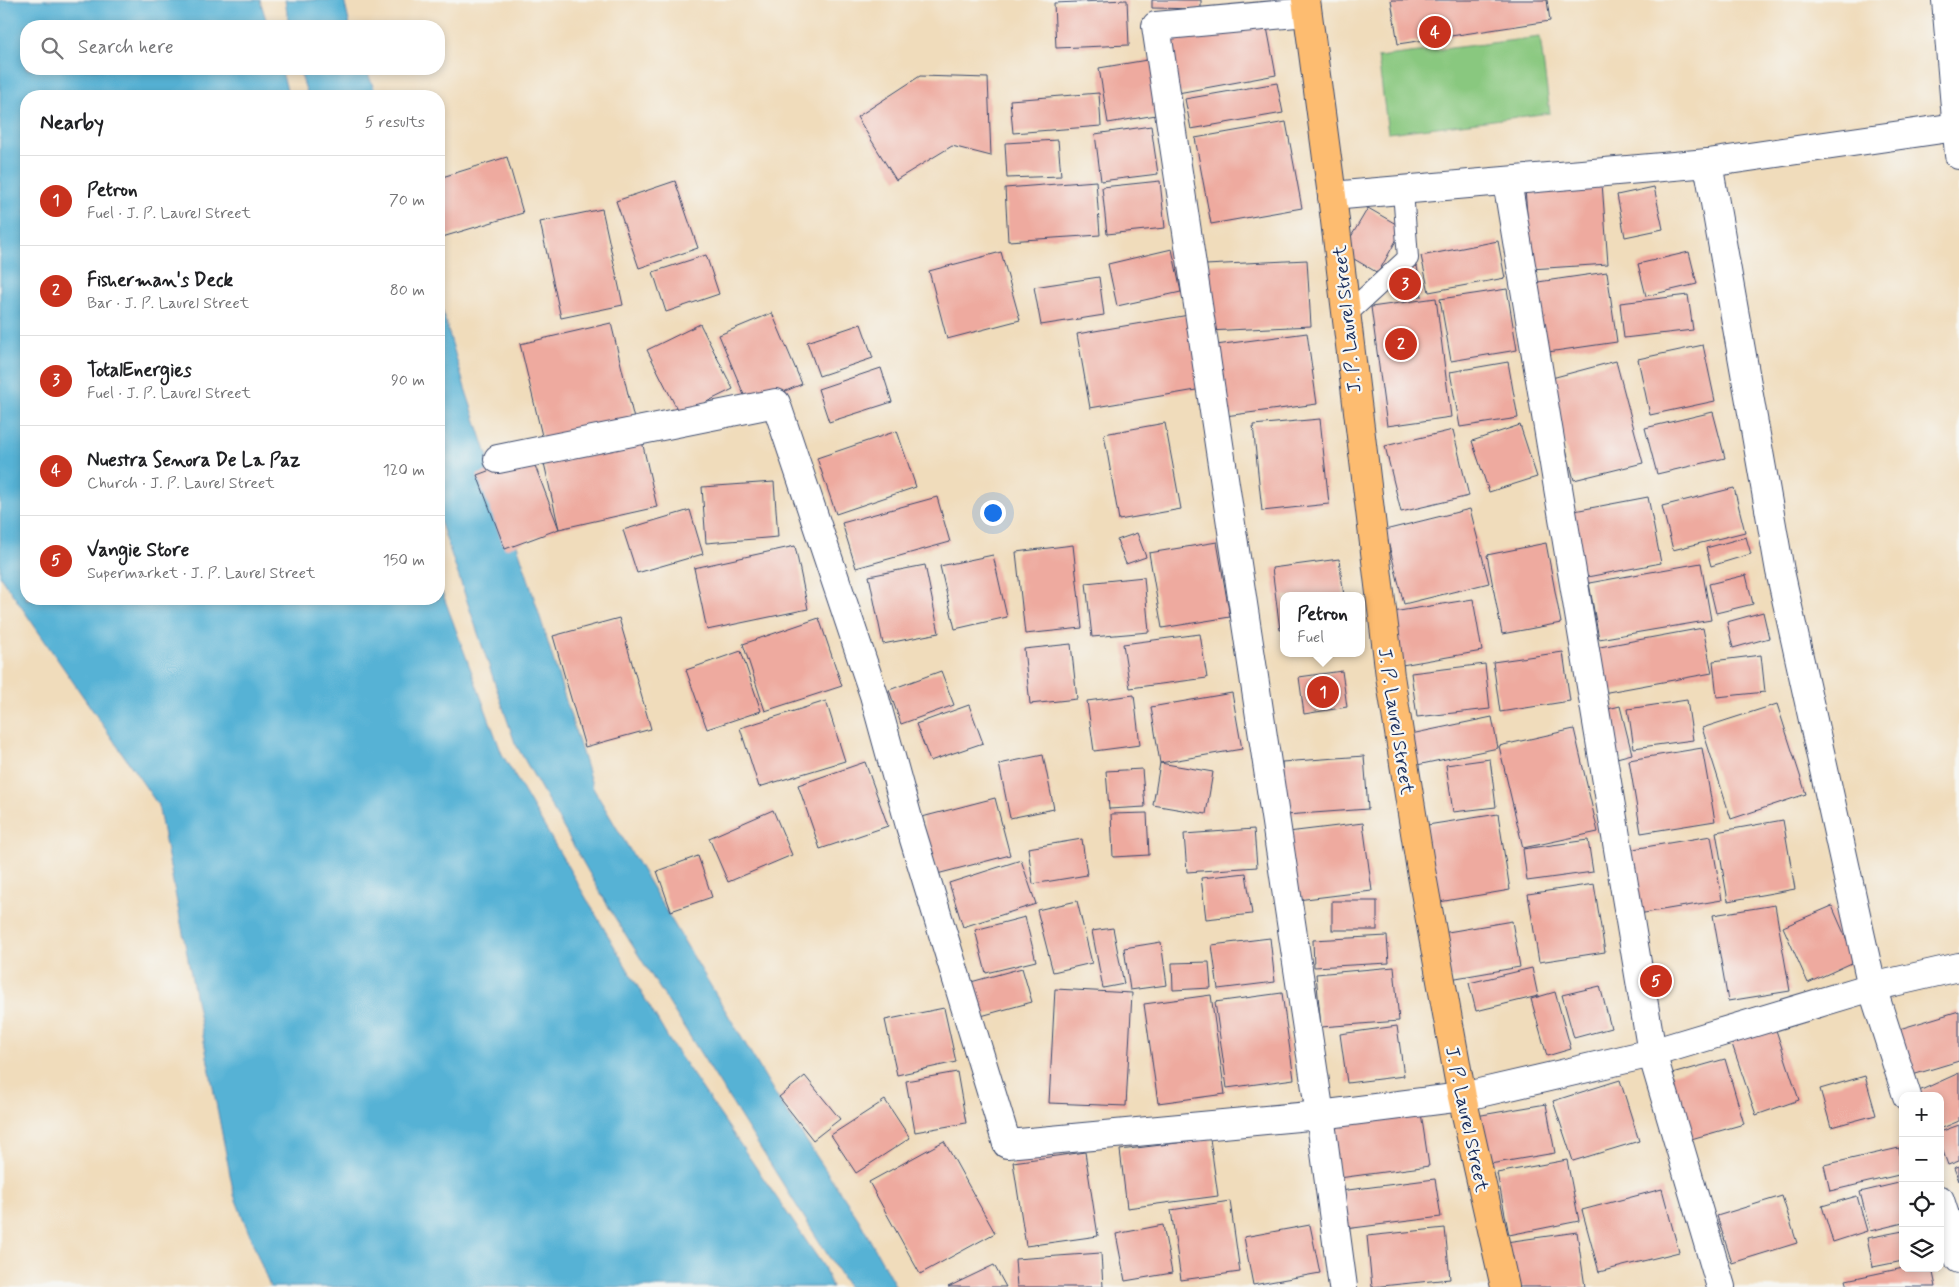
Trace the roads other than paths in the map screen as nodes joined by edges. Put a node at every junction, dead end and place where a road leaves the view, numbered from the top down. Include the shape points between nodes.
1 (1946, 0) edge
2 (1306, 6) edge
3 (1956, 127) junction
4 (1959, 155) edge
5 (1708, 163) junction
6 (1507, 181) junction
7 (1403, 191) junction
8 (1332, 196) junction
9 (1346, 315) junction
10 (498, 460) dead end
11 (1959, 967) edge
12 (1872, 987) junction
13 (1652, 1053) junction
14 (1906, 1092) edge
15 (1462, 1097) junction
16 (1320, 1115) junction
17 (1944, 1212) edge
18 (1959, 1259) edge
19 (1343, 1287) edge
20 (1505, 1287) edge
21 (1721, 1287) edge

1 - 3 street
2 - 8 main road, J. P. Laurel Street
2 - 16 street via 1156,26
3 - 4 street
3 - 5 street
5 - 6 street
5 - 12 street via 1780,571
6 - 7 street
6 - 13 street
7 - 8 street
7 - 9 lane via 1408,258
8 - 9 main road, J. P. Laurel Street
9 - 15 main road, J. P. Laurel Street via 1390,676
10 - 16 street via 776,403 874,695 910,826 1007,1144
11 - 12 street
12 - 13 street
12 - 14 street
13 - 15 street
13 - 21 street
15 - 16 street
15 - 20 main road, J. P. Laurel Street
16 - 19 street
17 - 18 street

